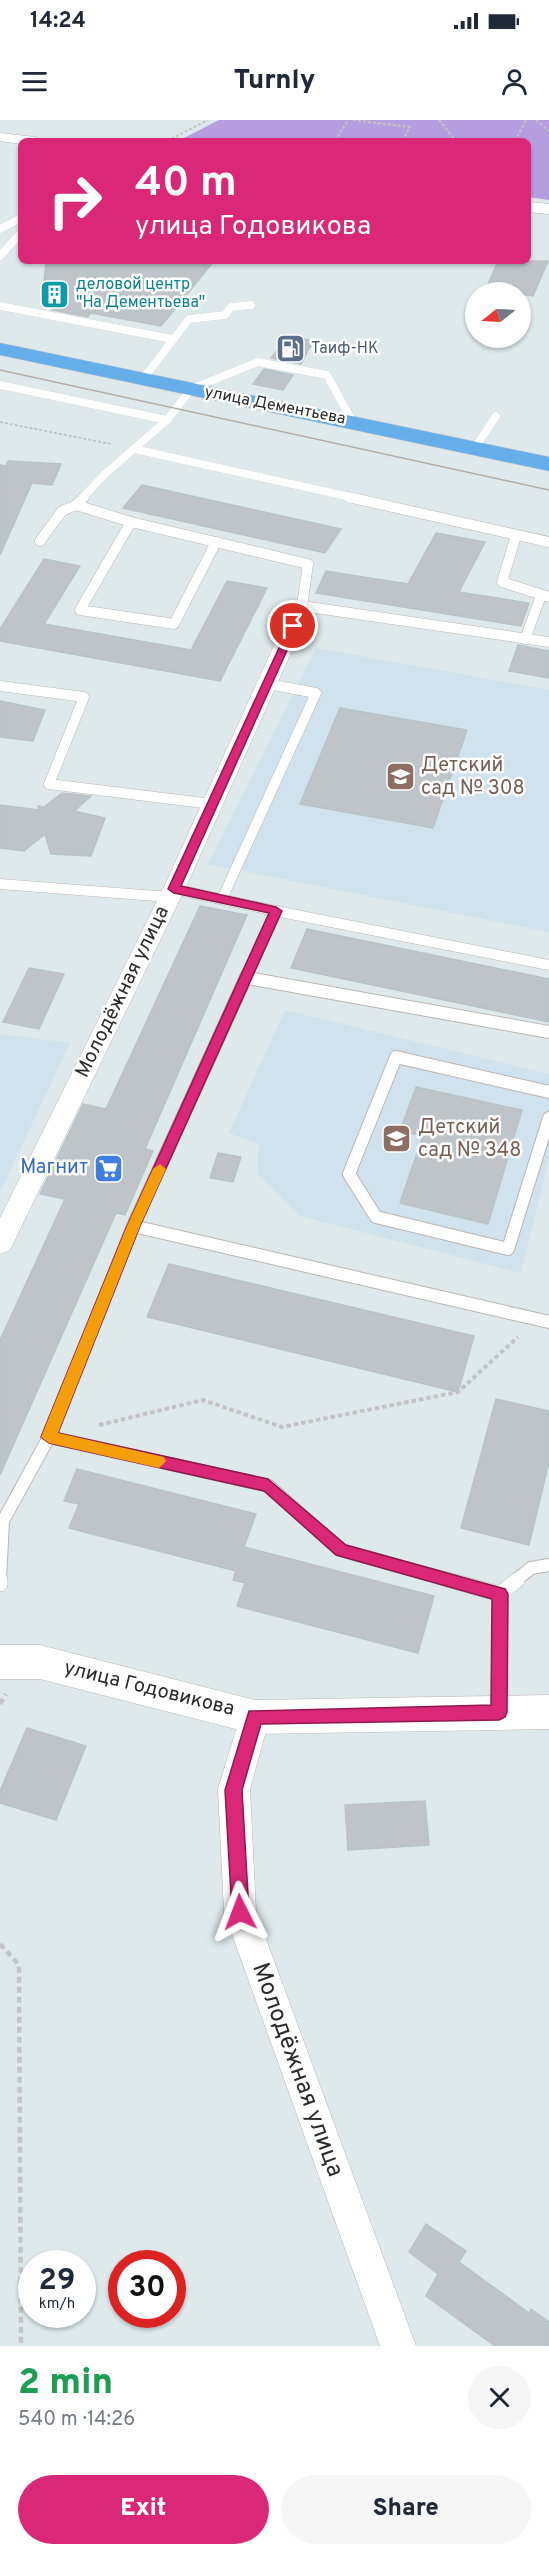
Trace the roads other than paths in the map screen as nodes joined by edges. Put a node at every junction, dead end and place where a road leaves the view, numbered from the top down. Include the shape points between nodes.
1 (0, 136) edge
2 (18, 139) edge
3 (531, 207) edge
4 (549, 210) edge
5 (18, 220) edge
6 (0, 229) edge
7 (18, 236) edge
8 (0, 256) edge
9 (251, 305) dead end
10 (0, 306) edge
11 (172, 339) junction
12 (0, 349) edge
13 (143, 379) junction
14 (0, 385) edge
15 (191, 389) junction
16 (496, 416) dead end
17 (167, 420) junction
18 (352, 422) junction
19 (475, 448) junction
20 (134, 449) junction
21 (549, 464) edge
22 (76, 505) junction
23 (131, 522) junction
24 (516, 536) junction
25 (40, 541) dead end
26 (216, 542) junction
27 (549, 542) edge
28 (545, 596) edge
29 (302, 606) junction
30 (525, 639) junction
31 (549, 642) edge
32 (268, 684) junction
33 (0, 686) edge
34 (212, 804) junction
35 (0, 884) edge
36 (171, 893) junction
37 (222, 899) junction
38 (276, 911) junction
39 (549, 965) edge
40 (248, 978) junction
41 (549, 1032) edge
42 (549, 1092) edge
43 (549, 1118) edge
44 (133, 1226) junction
45 (0, 1244) edge
46 (543, 1321) edge
47 (49, 1437) junction
48 (549, 1565) edge
49 (0, 1584) edge
50 (500, 1594) junction
51 (0, 1662) edge
52 (499, 1712) junction
53 (549, 1712) edge
54 (255, 1717) junction
55 (398, 2346) edge

1 - 2 street
3 - 4 street
5 - 6 lane
7 - 8 lane
9 - 11 lane via 231,307 225,315 189,319
10 - 11 lane
11 - 13 lane
12 - 13 main road, улица Дементьева
13 - 15 main road, улица Дементьева
14 - 17 lane
15 - 17 lane
15 - 18 main road, улица Дементьева
15 - 18 lane via 258,362 327,375
16 - 19 lane
17 - 20 lane
18 - 19 main road, улица Дементьева
19 - 21 main road, улица Дементьева
20 - 22 lane
20 - 24 lane
22 - 23 lane
22 - 25 lane via 62,511
23 - 26 lane
23 - 26 lane via 80,610 174,624
24 - 27 lane
24 - 28 lane via 502,582
26 - 29 lane via 308,564
28 - 30 lane
29 - 30 lane
29 - 32 street, Молодёжная улица
30 - 31 lane
32 - 34 street, Молодёжная улица
32 - 37 lane via 316,693
33 - 34 lane via 84,697 49,784
34 - 36 street, Молодёжная улица
35 - 36 lane
36 - 37 lane
36 - 45 street, Молодёжная улица
37 - 38 lane
38 - 39 lane
38 - 40 lane
40 - 41 lane
40 - 44 lane
42 - 43 lane via 396,1058 349,1174 376,1217 508,1249
44 - 46 lane
44 - 47 lane
47 - 49 lane via 3,1521
47 - 50 lane via 268,1486 341,1550
48 - 50 lane via 531,1568
50 - 52 lane
51 - 54 street, улица Годовикова via 40,1662
52 - 53 street, улица Годовикова
52 - 54 street, улица Годовикова
54 - 55 street, Молодёжная улица via 234,1790 240,1912

